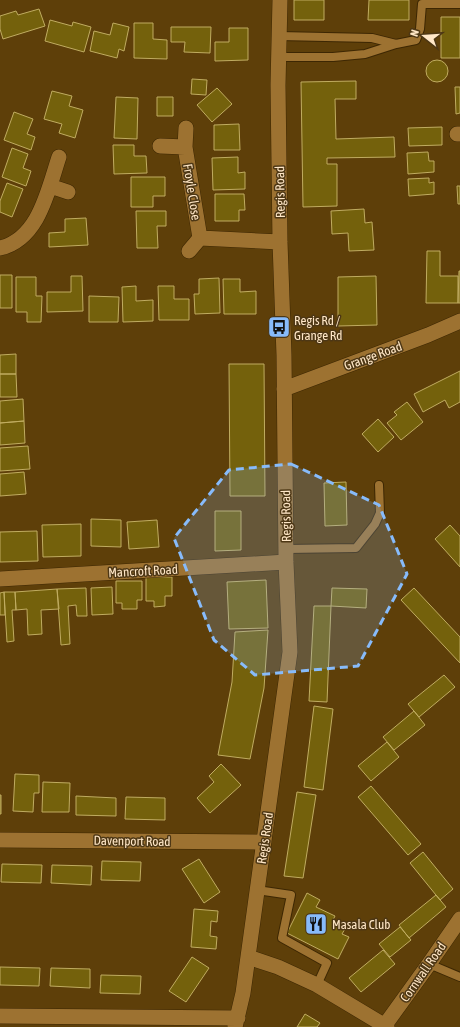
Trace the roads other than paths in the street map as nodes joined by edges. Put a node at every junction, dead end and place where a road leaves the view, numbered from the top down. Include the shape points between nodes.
1 (280, 0) edge
2 (422, 2) edge
3 (460, 4) edge
4 (279, 36) junction
5 (396, 44) junction
6 (279, 57) junction
7 (186, 128) dead end
8 (160, 146) dead end
9 (185, 147) junction
10 (58, 157) dead end
11 (50, 186) junction
12 (68, 192) dead end
13 (200, 238) junction
14 (280, 242) junction
15 (0, 248) edge
16 (189, 251) dead end
17 (460, 321) edge
18 (284, 389) junction
19 (379, 485) dead end
20 (286, 555) junction
21 (0, 579) edge
22 (0, 840) edge
23 (264, 842) junction
24 (257, 890) junction
25 (460, 919) edge
26 (248, 957) junction
27 (429, 964) junction
28 (460, 978) edge
29 (317, 985) junction
30 (0, 1016) edge
31 (236, 1023) edge
32 (386, 1026) edge

1 - 4 street, Regis Road
2 - 3 lane
2 - 5 lane via 420,29 416,40
4 - 5 lane via 372,38
4 - 6 street, Regis Road
5 - 6 lane via 365,54
6 - 14 street, Regis Road
7 - 9 street, Froyle Close
8 - 9 street, Froyle Close
9 - 13 street, Froyle Close
10 - 11 street
11 - 12 street
11 - 15 street via 44,204 29,230 10,246
13 - 14 street, Froyle Close
13 - 16 street, Froyle Close
14 - 18 street, Regis Road
17 - 18 street, Grange Road
18 - 20 street, Regis Road
19 - 20 lane via 380,513 375,524 356,548
20 - 21 street, Mancroft Road
20 - 23 street, Regis Road via 290,652
22 - 23 street, Davenport Road
23 - 24 street, Regis Road
24 - 26 street, Regis Road
24 - 29 lane via 291,895 282,938 327,963
25 - 27 street, Cornwall Road
26 - 29 street via 278,967
26 - 31 street, Regis Road
27 - 28 lane
27 - 32 street, Cornwall Road
29 - 32 street
30 - 31 street

